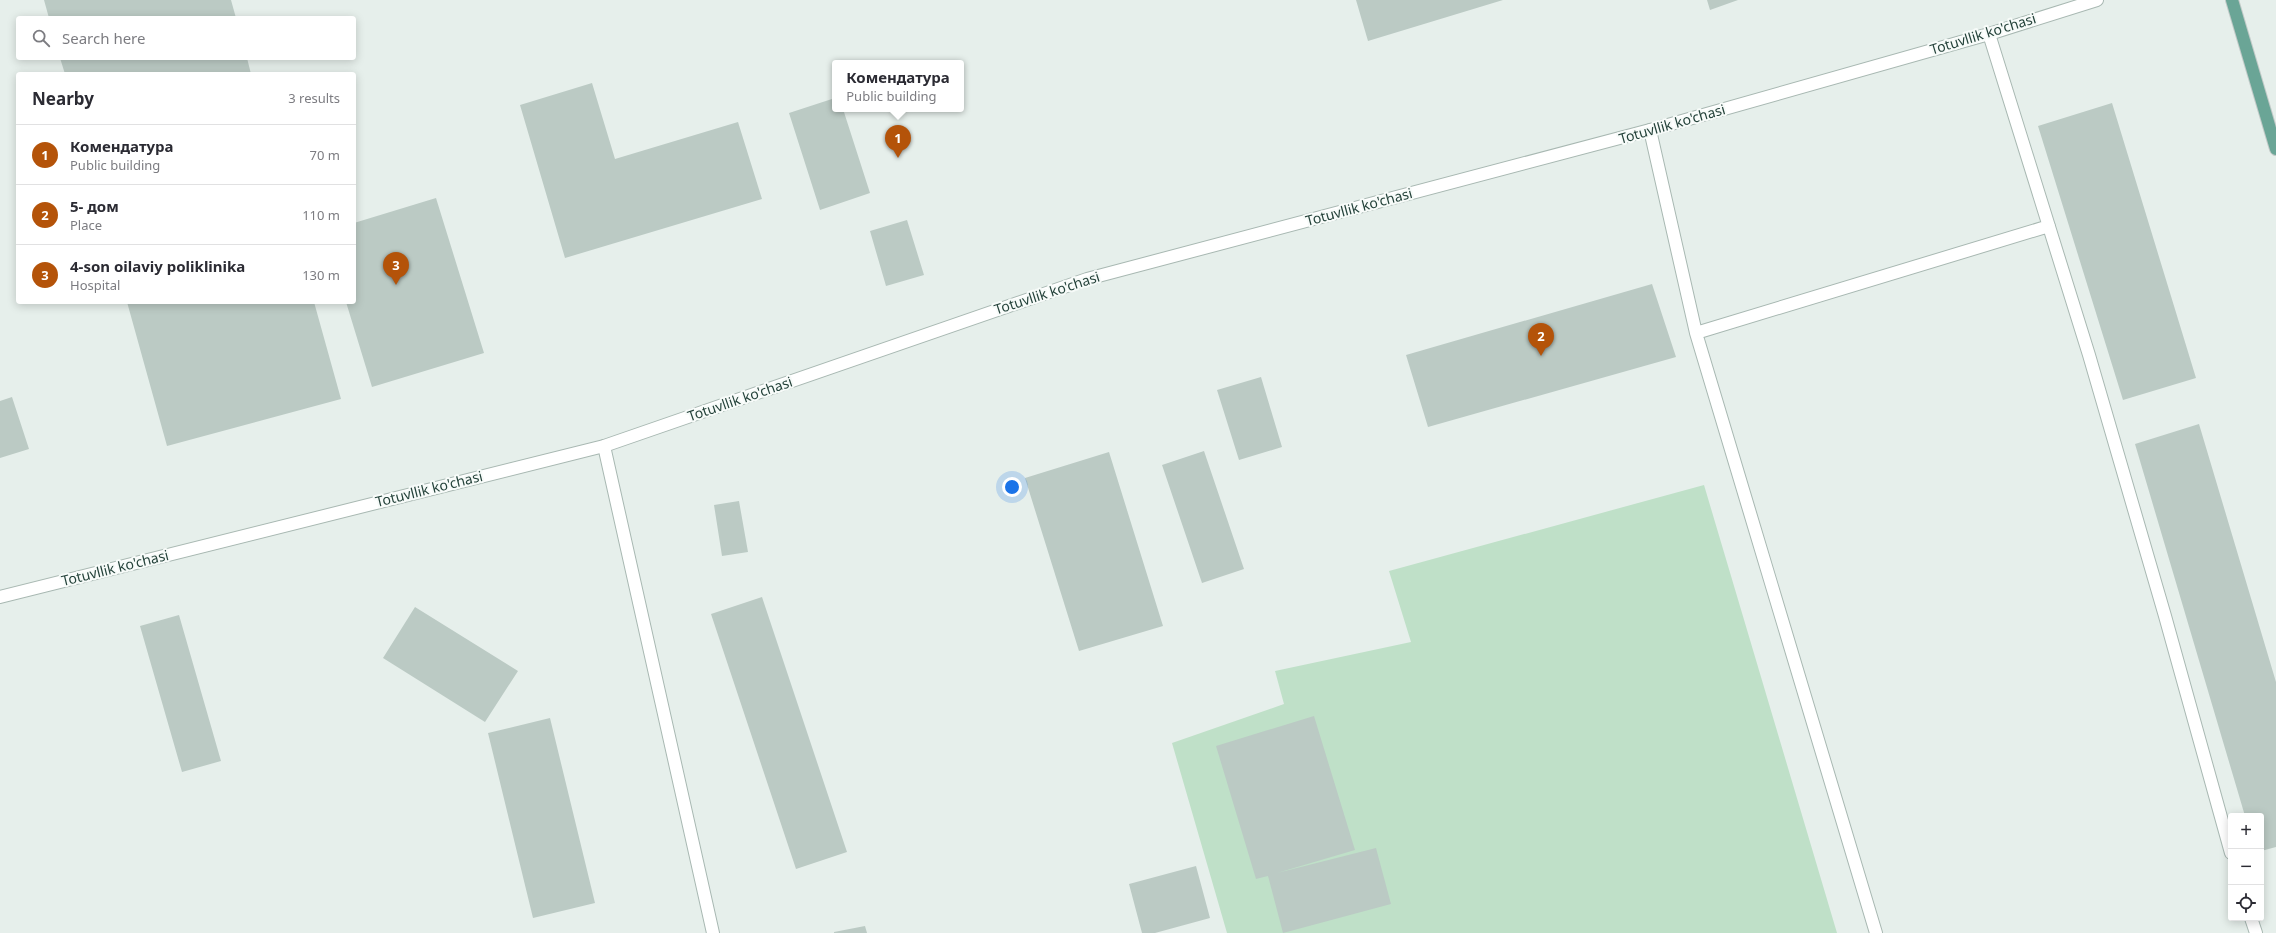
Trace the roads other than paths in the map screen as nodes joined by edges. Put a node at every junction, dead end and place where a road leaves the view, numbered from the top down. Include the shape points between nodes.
1 (2097, 0) edge
2 (2232, 0) edge
3 (1989, 34) junction
4 (1650, 130) junction
5 (2276, 149) edge
6 (2049, 226) junction
7 (1696, 333) junction
8 (604, 446) junction
9 (0, 596) edge
10 (2230, 849) edge
11 (2252, 921) edge
12 (712, 933) edge
13 (1876, 933) edge
14 (2256, 933) edge

1 - 3 street, Totuvllik ko'chasi
2 - 5 main road
3 - 4 street, Totuvllik ko'chasi
3 - 6 street
4 - 7 street
4 - 8 street, Totuvllik ko'chasi via 1087,279
6 - 7 street
6 - 10 street via 2161,600
7 - 13 street
8 - 9 street, Totuvllik ko'chasi
8 - 12 street
11 - 14 street

